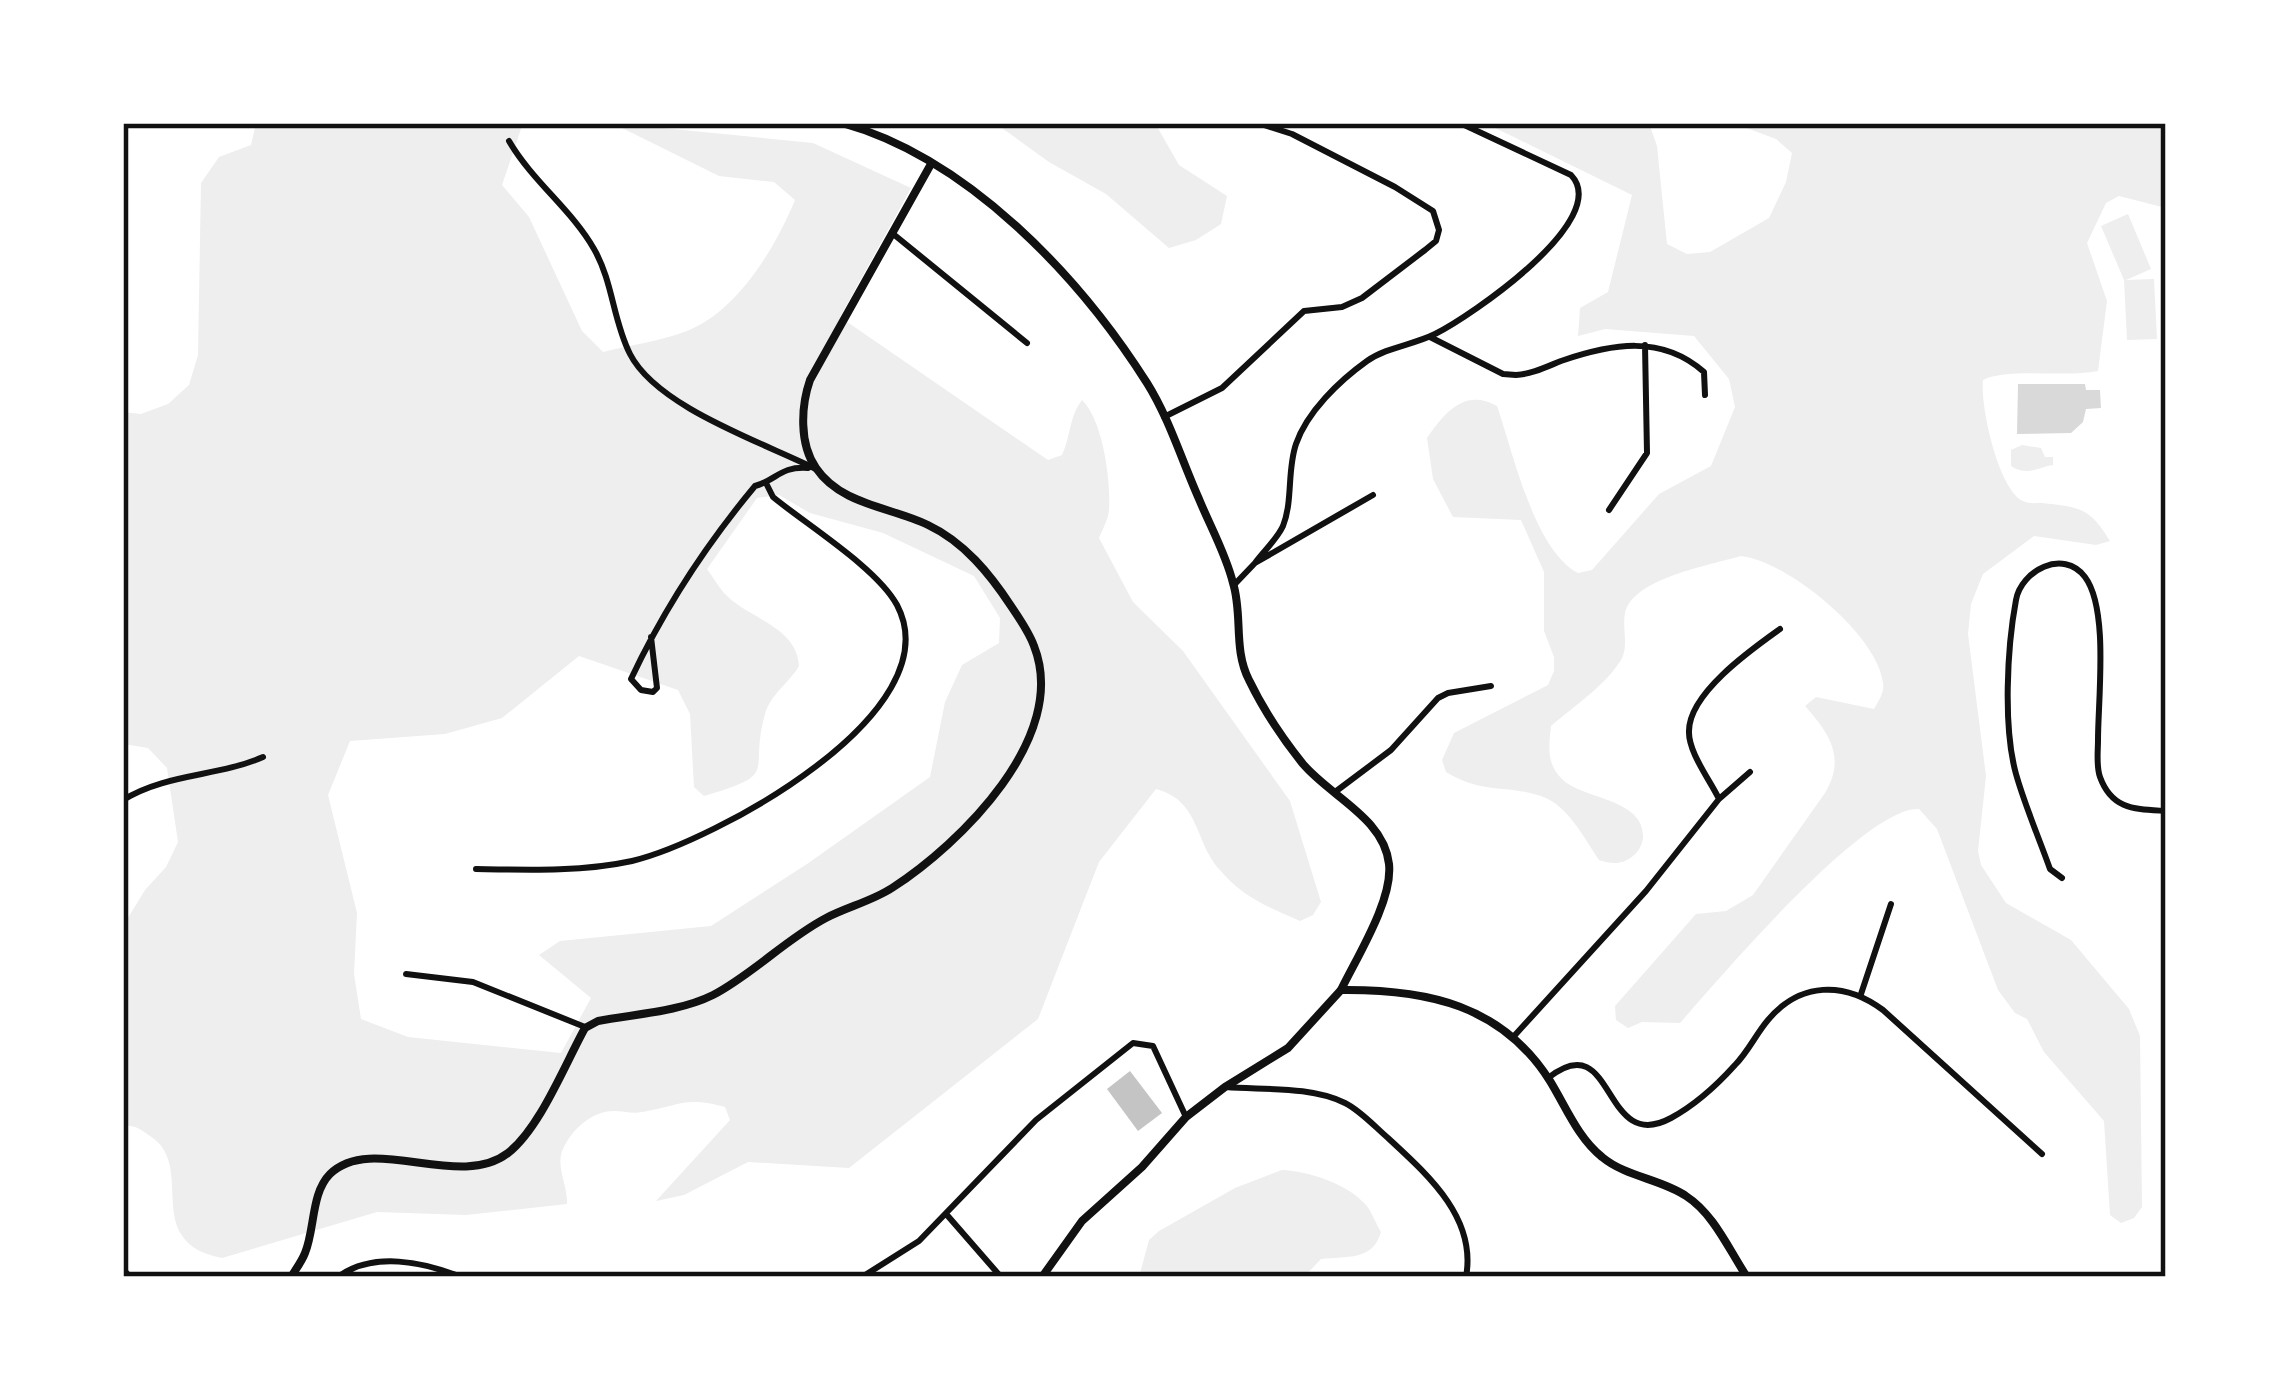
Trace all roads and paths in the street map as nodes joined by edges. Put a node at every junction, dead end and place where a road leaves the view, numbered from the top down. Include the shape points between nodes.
1 (842, 123) edge
2 (1258, 123) edge
3 (1460, 123) edge
4 (509, 140) dead end
5 (931, 164) junction
6 (892, 233) junction
7 (1430, 337) junction
8 (1027, 343) dead end
9 (1645, 345) junction
10 (1705, 395) dead end
11 (1164, 417) junction
12 (816, 469) junction
13 (766, 483) junction
14 (1373, 495) dead end
15 (1609, 510) dead end
16 (1255, 562) junction
17 (1234, 585) junction
18 (1780, 629) dead end
19 (651, 637) junction
20 (1491, 686) dead end
21 (2166, 688) edge
22 (2166, 734) edge
23 (262, 757) dead end
24 (1750, 772) dead end
25 (1333, 794) junction
26 (1719, 799) junction
27 (123, 800) edge
28 (2166, 812) edge
29 (476, 869) dead end
30 (2062, 878) dead end
31 (1892, 904) dead end
32 (406, 974) dead end
33 (1341, 990) junction
34 (1861, 994) junction
35 (585, 1028) junction
36 (1515, 1035) junction
37 (1548, 1078) junction
38 (1225, 1087) junction
39 (1186, 1117) junction
40 (2042, 1154) dead end
41 (946, 1215) junction
42 (123, 1269) edge
43 (130, 1277) edge
44 (291, 1277) edge
45 (338, 1277) edge
46 (461, 1277) edge
47 (862, 1277) edge
48 (1001, 1277) edge
49 (1042, 1277) edge
50 (1466, 1277) edge
51 (1747, 1277) edge

1 - 5 street
2 - 11 street via 1395,187 1432,212 1436,241 1362,298 1304,311 1222,388
3 - 7 street via 1554,164 1581,194 1561,235 1486,302
4 - 12 street via 593,246 640,372 693,411
5 - 6 street
5 - 11 street via 1045,251
6 - 8 street
6 - 12 street via 806,394 805,437
7 - 9 street via 1516,375
7 - 16 street via 1372,357 1306,422 1282,530
9 - 10 street via 1691,360 1704,372
9 - 15 street via 1647,453
11 - 17 street
12 - 13 street via 794,467
12 - 35 street via 842,492 947,536 993,580 1036,648 1040,692 1031,734 975,818 889,890 824,919 712,995
13 - 19 street via 755,486 692,567
13 - 29 street via 896,604 902,658 877,708 768,802 676,846 630,861
14 - 16 street
16 - 17 street
17 - 25 street via 1249,680 1303,764
18 - 26 street via 1725,668 1691,719 1690,741
19 - 19 street via 657,688 653,692 631,679
20 - 25 street via 1438,698
21 - 22 street
23 - 27 street
24 - 26 street
25 - 33 street via 1382,837 1390,873
26 - 36 street
28 - 30 street via 2115,803 2100,777 2098,620 2088,580 2062,564 2034,571 2017,596 2008,668 2014,769 2050,869
31 - 34 street
32 - 35 street via 473,982
33 - 36 street via 1440,999
33 - 38 street via 1288,1048
34 - 37 street via 1810,991 1788,1000 1707,1093 1646,1126 1628,1118 1588,1065 1562,1067
34 - 40 street
35 - 44 street via 525,1136 505,1156 458,1167 361,1160 329,1175
36 - 37 street
37 - 51 street via 1604,1159 1685,1195 1708,1215
38 - 39 street
38 - 50 street via 1313,1094 1370,1121 1450,1204 1465,1235
39 - 41 street via 1153,1046 1132,1043 1036,1120
39 - 49 street via 1082,1221
41 - 47 street
41 - 48 street
42 - 43 street
45 - 46 street via 406,1261

